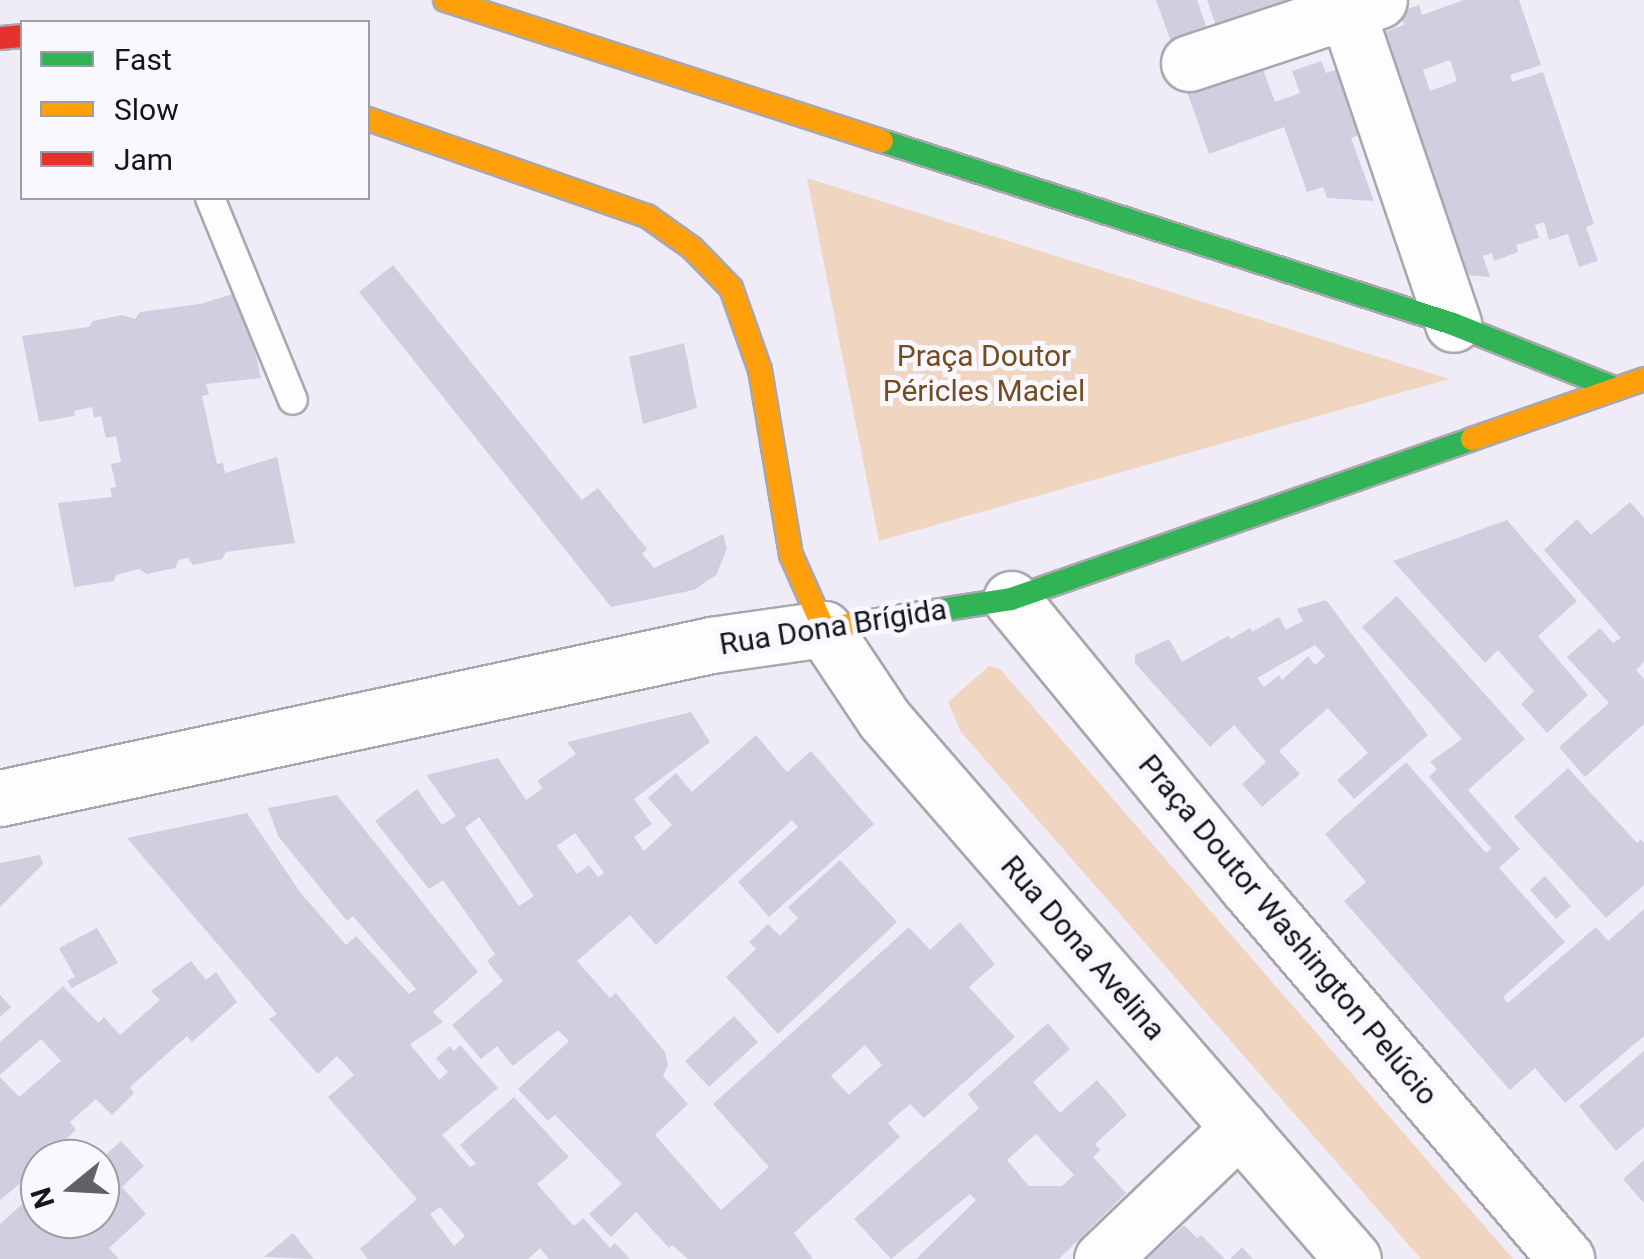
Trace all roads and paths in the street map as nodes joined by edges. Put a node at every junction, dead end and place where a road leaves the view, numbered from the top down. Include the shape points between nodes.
1 (445, 0) edge
2 (1356, 4) edge
3 (1188, 63) dead end
4 (370, 120) edge
5 (211, 200) edge
6 (1454, 324) junction
7 (1644, 379) edge
8 (1616, 389) junction
9 (294, 400) dead end
10 (1011, 599) junction
11 (824, 629) junction
12 (0, 798) edge
13 (1239, 1128) junction
14 (1102, 1259) edge
15 (1353, 1259) edge
16 (1566, 1259) edge

1 - 6 street
2 - 3 street
2 - 6 street
4 - 11 street via 647,216 731,288 760,370 791,555
5 - 9 lane
6 - 8 street
7 - 8 street, Rua Dona Brígida
8 - 10 street, Rua Dona Brígida
10 - 11 street, Rua Dona Brígida
10 - 16 street, Praça Doutor Washington Pelúcio
11 - 12 street, Rua Dona Brígida via 710,645
11 - 13 street, Rua Dona Avelina via 884,719
13 - 14 street
13 - 15 street, Rua Dona Avelina

